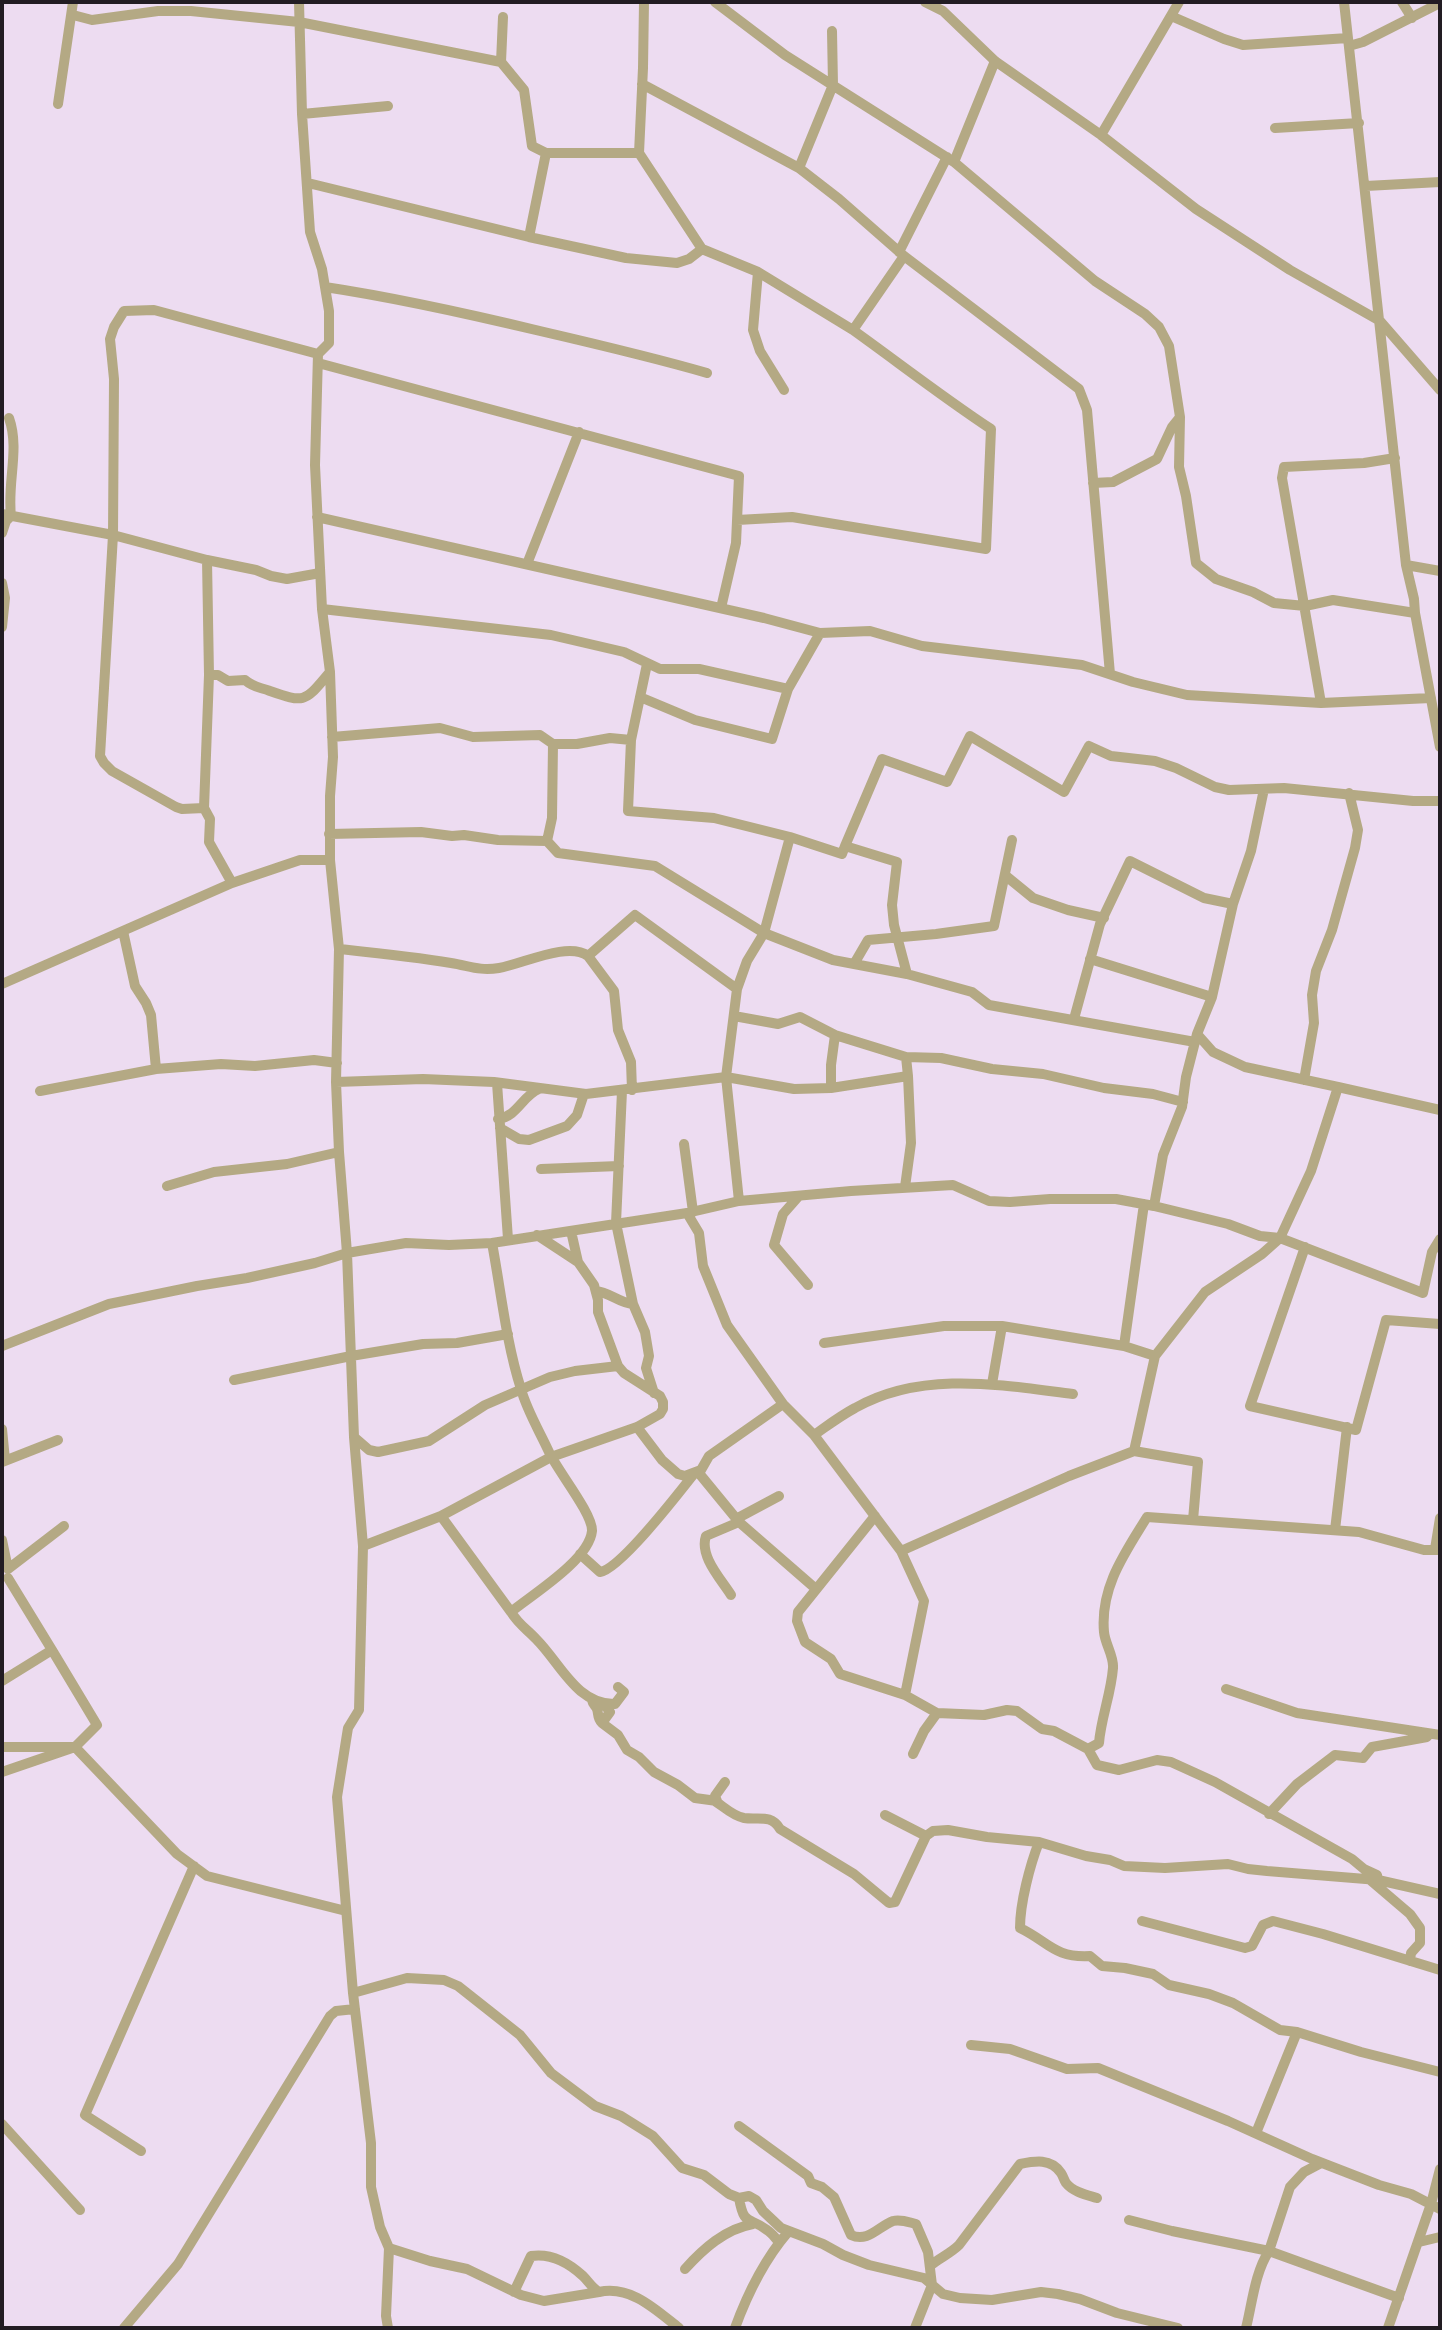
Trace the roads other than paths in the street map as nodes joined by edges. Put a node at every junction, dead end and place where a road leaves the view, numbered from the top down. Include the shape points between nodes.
1 (73, 2) edge
2 (299, 2) edge
3 (644, 2) edge
4 (715, 2) edge
5 (925, 2) edge
6 (1179, 2) edge
7 (1344, 2) edge
8 (1402, 2) edge
9 (1440, 3) edge
10 (946, 6) edge
11 (73, 15) junction
12 (1171, 16) junction
13 (503, 17) dead end
14 (1412, 18) junction
15 (299, 22) junction
16 (832, 31) dead end
17 (1348, 42) junction
18 (995, 61) junction
19 (501, 62) junction
20 (642, 83) junction
21 (833, 85) junction
22 (58, 104) dead end
23 (388, 106) dead end
24 (302, 114) junction
25 (1359, 123) junction
26 (1275, 128) dead end
27 (1101, 135) junction
28 (547, 153) junction
29 (639, 153) junction
30 (950, 160) junction
31 (799, 167) junction
32 (1440, 182) edge
33 (308, 183) junction
34 (1366, 186) junction
35 (529, 237) junction
36 (702, 249) junction
37 (902, 254) junction
38 (758, 272) junction
39 (325, 287) junction
40 (1380, 321) junction
41 (853, 330) junction
42 (318, 358) junction
43 (707, 373) dead end
44 (784, 390) dead end
45 (1440, 390) edge
46 (1180, 417) junction
47 (9, 418) dead end
48 (579, 432) junction
49 (1395, 458) junction
50 (1093, 483) junction
51 (6, 515) edge
52 (317, 517) junction
53 (737, 520) junction
54 (2, 533) edge
55 (113, 535) junction
56 (207, 560) junction
57 (527, 564) junction
58 (1406, 565) junction
59 (1440, 571) edge
60 (320, 573) junction
61 (2, 583) edge
62 (1305, 606) junction
63 (721, 608) junction
64 (322, 609) junction
65 (1415, 613) junction
66 (2, 627) edge
67 (820, 633) junction
68 (647, 664) junction
69 (330, 672) junction
70 (1110, 674) junction
71 (209, 675) junction
72 (788, 689) junction
73 (640, 697) junction
74 (1431, 698) junction
75 (1321, 703) junction
76 (332, 737) junction
77 (631, 740) junction
78 (553, 744) junction
79 (1440, 747) edge
80 (1264, 789) junction
81 (1349, 793) junction
82 (1440, 801) edge
83 (204, 808) junction
84 (329, 834) junction
85 (790, 837) junction
86 (1012, 840) dead end
87 (547, 841) junction
88 (845, 846) junction
89 (330, 860) junction
90 (1006, 876) junction
91 (232, 883) junction
92 (1233, 904) junction
93 (1104, 918) junction
94 (122, 931) junction
95 (764, 933) junction
96 (897, 938) junction
97 (339, 949) junction
98 (588, 956) junction
99 (1090, 959) junction
100 (854, 964) junction
101 (907, 974) junction
102 (2, 984) edge
103 (737, 989) junction
104 (1212, 997) junction
105 (734, 1016) junction
106 (1074, 1019) junction
107 (835, 1035) junction
108 (1196, 1038) junction
109 (906, 1057) junction
110 (337, 1063) junction
111 (156, 1069) junction
112 (908, 1076) junction
113 (726, 1077) junction
114 (1304, 1080) junction
115 (336, 1082) junction
116 (497, 1083) junction
117 (1338, 1087) junction
118 (831, 1088) junction
119 (539, 1089) junction
120 (627, 1090) junction
121 (40, 1091) dead end
122 (584, 1094) junction
123 (1183, 1102) junction
124 (1440, 1110) edge
125 (499, 1123) junction
126 (684, 1144) dead end
127 (339, 1152) junction
128 (620, 1166) junction
129 (541, 1169) dead end
130 (167, 1186) dead end
131 (905, 1187) junction
132 (799, 1197) junction
133 (739, 1201) junction
134 (1149, 1205) junction
135 (690, 1212) junction
136 (616, 1223) junction
137 (571, 1230) junction
138 (537, 1235) junction
139 (1280, 1238) junction
140 (508, 1239) junction
141 (1440, 1239) edge
142 (492, 1243) junction
143 (1305, 1247) junction
144 (347, 1253) junction
145 (578, 1262) junction
146 (808, 1285) dead end
147 (596, 1291) junction
148 (634, 1304) junction
149 (1440, 1324) edge
150 (1002, 1326) junction
151 (508, 1335) junction
152 (824, 1343) dead end
153 (2, 1346) edge
154 (1124, 1346) junction
155 (351, 1356) junction
156 (1155, 1356) junction
157 (646, 1367) junction
158 (620, 1369) junction
159 (234, 1380) dead end
160 (992, 1384) junction
161 (521, 1390) junction
162 (654, 1393) junction
163 (1073, 1394) dead end
164 (783, 1404) junction
165 (637, 1427) junction
166 (1347, 1427) junction
167 (2, 1429) edge
168 (814, 1435) junction
169 (354, 1437) junction
170 (58, 1440) dead end
171 (1134, 1451) junction
172 (551, 1457) junction
173 (4, 1461) edge
174 (695, 1473) junction
175 (779, 1496) dead end
176 (441, 1516) junction
177 (875, 1516) junction
178 (1440, 1518) edge
179 (738, 1520) junction
180 (1193, 1520) junction
181 (64, 1526) dead end
182 (1335, 1530) junction
183 (2, 1540) edge
184 (363, 1546) junction
185 (1438, 1550) edge
186 (901, 1551) junction
187 (580, 1554) junction
188 (6, 1575) edge
189 (816, 1589) junction
190 (731, 1595) dead end
191 (511, 1612) junction
192 (52, 1650) junction
193 (2, 1681) edge
194 (618, 1687) dead end
195 (1226, 1689) dead end
196 (905, 1695) junction
197 (598, 1701) junction
198 (937, 1713) junction
199 (1438, 1735) edge
200 (2, 1747) edge
201 (75, 1747) junction
202 (1088, 1749) junction
203 (913, 1754) dead end
204 (2, 1772) edge
205 (725, 1782) dead end
206 (715, 1801) junction
207 (1269, 1814) junction
208 (884, 1815) dead end
209 (926, 1836) junction
210 (1039, 1842) junction
211 (194, 1866) junction
212 (1374, 1879) junction
213 (1440, 1894) edge
214 (346, 1911) junction
215 (1142, 1921) dead end
216 (1440, 1960) edge
217 (1410, 1961) junction
218 (1427, 1966) junction
219 (1440, 1970) edge
220 (353, 1993) junction
221 (355, 2009) junction
222 (1297, 2032) junction
223 (971, 2045) dead end
224 (1440, 2072) edge
225 (2, 2124) edge
226 (739, 2126) dead end
227 (1255, 2133) junction
228 (141, 2151) dead end
229 (1321, 2163) junction
230 (1440, 2169) edge
231 (739, 2198) junction
232 (1097, 2198) dead end
233 (1436, 2207) edge
234 (80, 2210) dead end
235 (1129, 2220) dead end
236 (753, 2224) junction
237 (788, 2232) junction
238 (1440, 2237) edge
239 (779, 2242) junction
240 (1419, 2242) junction
241 (389, 2248) junction
242 (1269, 2251) junction
243 (930, 2266) junction
244 (685, 2269) dead end
245 (932, 2285) junction
246 (514, 2292) junction
247 (599, 2292) junction
248 (1399, 2298) junction
249 (124, 2328) edge
250 (388, 2328) edge
251 (680, 2328) edge
252 (735, 2328) edge
253 (915, 2328) edge
254 (1178, 2328) edge
255 (1246, 2328) edge
256 (1388, 2328) edge

1 - 11 street
2 - 15 street
3 - 20 street
4 - 21 street
5 - 10 street
6 - 12 street
7 - 17 street
8 - 14 street
9 - 14 street
10 - 18 street
11 - 15 street via 92,20 191,11
11 - 22 street
12 - 17 street via 1243,45
12 - 27 street
13 - 19 street
14 - 17 street via 1363,42
15 - 19 street
15 - 24 street
16 - 21 street
17 - 25 street
18 - 27 street
18 - 30 street
19 - 28 street via 524,90 532,146
20 - 29 street
20 - 31 street
21 - 30 street
21 - 31 street
23 - 24 street
24 - 33 street
25 - 26 street
25 - 34 street
27 - 40 street via 1196,209
28 - 29 street
28 - 35 street
29 - 36 street
30 - 37 street
30 - 46 street via 1095,281 1159,327 1169,346
31 - 37 street
32 - 34 street
33 - 35 street
33 - 39 street via 310,232
34 - 40 street
35 - 36 street via 653,261 677,262
36 - 38 street
37 - 41 street
37 - 50 street via 1079,389 1087,410
38 - 41 street
38 - 44 street via 753,330
39 - 42 street via 329,343
39 - 43 street via 418,303
40 - 45 street
40 - 49 street
41 - 53 street via 990,429 986,549 792,517
42 - 48 street
42 - 52 street
42 - 55 street via 154,310 124,311 110,339
46 - 50 street via 1157,459 1113,482
46 - 62 street via 1179,467 1196,563 1216,579 1274,603
47 - 51 street via 15,444
48 - 53 street via 739,476
48 - 57 street
49 - 58 street
49 - 62 street via 1284,467 1282,478
50 - 70 street
51 - 54 street
51 - 55 street
52 - 57 street
52 - 60 street
53 - 63 street
55 - 56 street
55 - 83 street via 100,756 112,771 176,807
56 - 60 street via 287,579
56 - 71 street
57 - 63 street
58 - 59 street
58 - 65 street
60 - 64 street
61 - 66 street
62 - 65 street via 1333,600
62 - 75 street
63 - 67 street
64 - 68 street via 551,635 624,652
64 - 69 street
65 - 74 street
67 - 70 street via 870,631 922,646 1082,665
67 - 72 street
68 - 72 street via 669,670 699,669
68 - 73 street
69 - 71 street via 303,699 253,687 245,680
69 - 76 street
70 - 75 street via 1187,695
71 - 83 street
72 - 73 street via 772,739 695,720
73 - 77 street
74 - 75 street
74 - 79 street
76 - 78 street via 440,728 473,737 540,735
76 - 84 street
77 - 78 street
77 - 85 street via 628,811 714,818
78 - 87 street via 552,818
80 - 81 street
80 - 88 street via 1215,787 1155,761 1111,756 1089,746 1064,792 970,736 947,782 882,759
80 - 92 street via 1251,851
81 - 82 street
81 - 114 street via 1358,830 1332,930 1316,971 1314,1023
83 - 91 street via 209,842
84 - 87 street via 421,832
84 - 89 street
85 - 88 street via 842,854
85 - 95 street
86 - 90 street
87 - 95 street via 558,853 655,866
88 - 96 street via 897,862 892,905
89 - 91 street via 300,860
89 - 97 street
90 - 93 street via 1033,898
90 - 96 street via 994,926
91 - 94 street
92 - 93 street via 1204,898 1130,861
92 - 104 street
93 - 99 street
94 - 102 street
94 - 111 street via 135,986 150,1015
95 - 100 street
95 - 103 street
96 - 100 street via 869,940
96 - 101 street
97 - 98 street via 474,969 499,968 568,951
97 - 110 street
98 - 103 street via 635,915
98 - 120 street via 614,991 618,1030 631,1062
99 - 104 street
99 - 106 street
100 - 101 street
101 - 106 street via 972,992 989,1004
103 - 105 street
104 - 108 street
105 - 107 street via 778,1024 800,1017
105 - 113 street
106 - 108 street
107 - 109 street
107 - 118 street
108 - 114 street via 1226,1060
108 - 123 street
109 - 112 street
109 - 123 street via 1043,1074
110 - 111 street via 314,1060
110 - 115 street
111 - 121 street
112 - 118 street
112 - 131 street via 911,1143
113 - 118 street via 794,1090
113 - 120 street
113 - 133 street
114 - 117 street
115 - 116 street via 423,1079
115 - 127 street
116 - 119 street
116 - 125 street
117 - 124 street
117 - 139 street via 1311,1171
119 - 122 street
119 - 125 street
120 - 122 street
120 - 128 street
122 - 125 street via 577,1115 567,1126 529,1140 519,1139
123 - 134 street
125 - 140 street
126 - 135 street
127 - 130 street via 287,1164 214,1172
127 - 144 street
128 - 129 street
128 - 136 street
131 - 132 street
131 - 134 street via 953,1185 989,1201 1116,1199
132 - 133 street
132 - 146 street via 783,1214 774,1245
133 - 135 street
134 - 139 street
134 - 154 street
135 - 136 street
135 - 164 street via 699,1233 703,1266 727,1325
136 - 137 street
136 - 148 street
137 - 138 street
137 - 145 street
138 - 140 street
138 - 145 street
139 - 143 street
139 - 156 street via 1205,1293
140 - 142 street
141 - 143 street via 1432,1252 1423,1293
142 - 144 street via 406,1243
142 - 151 street
143 - 166 street via 1250,1406
144 - 153 street via 109,1304
144 - 155 street
145 - 147 street
147 - 148 street
147 - 158 street via 598,1312
148 - 157 street via 645,1332
149 - 166 street via 1386,1320 1356,1430
150 - 152 street via 944,1326
150 - 154 street
150 - 160 street
151 - 155 street
151 - 161 street
154 - 156 street
155 - 159 street
155 - 169 street
156 - 171 street
157 - 158 street
157 - 162 street
158 - 161 street via 575,1371
158 - 162 street
160 - 163 street
160 - 168 street via 953,1383 887,1394 855,1407
161 - 169 street via 485,1405 429,1441 378,1452
161 - 172 street
162 - 165 street via 663,1409
164 - 168 street
164 - 174 street via 709,1456
165 - 172 street
165 - 174 street via 678,1474
166 - 182 street
167 - 173 street
168 - 177 street
169 - 184 street
170 - 173 street
171 - 180 street via 1198,1462
171 - 186 street
172 - 176 street
172 - 187 street via 590,1518 592,1533
174 - 179 street
174 - 187 street via 610,1568 600,1572
175 - 179 street
176 - 184 street
176 - 191 street
177 - 186 street
177 - 189 street
178 - 185 street
179 - 189 street
179 - 190 street via 706,1536 704,1543
180 - 182 street
180 - 202 street via 1147,1517 1115,1568 1104,1630 1113,1664 1111,1691 1099,1743
181 - 188 street
182 - 185 street
183 - 188 street
184 - 214 street via 359,1710 348,1728 337,1797
186 - 196 street via 924,1601
187 - 191 street
188 - 192 street
189 - 196 street via 798,1612 805,1642 831,1659 840,1674
191 - 197 street via 566,1677
192 - 193 street
192 - 201 street via 97,1725
194 - 197 street via 624,1692 615,1704
195 - 199 street via 1297,1713
196 - 198 street
197 - 206 street via 592,1704 597,1718 618,1735 627,1750 695,1798
198 - 202 street via 1017,1711 1042,1729
198 - 203 street
199 - 207 street via 1372,1747 1363,1758 1335,1755 1297,1784
200 - 201 street
201 - 204 street
201 - 211 street via 177,1854
202 - 207 street via 1097,1765 1119,1770 1157,1760 1171,1762
205 - 206 street
206 - 209 street via 743,1818 768,1818 854,1874 889,1903 899,1897
207 - 212 street via 1352,1859 1377,1875
208 - 209 street
209 - 210 street via 948,1830
210 - 212 street via 1124,1866 1228,1864
210 - 222 street via 1020,1928 1046,1947 1074,1957 1090,1956 1102,1966 1153,1974 1169,1985 1233,2003 1280,2030
211 - 214 street via 207,1875
211 - 228 street via 85,2115
212 - 213 street
212 - 217 street via 1420,1928 1420,1943
214 - 220 street
215 - 217 street via 1245,1948 1252,1946 1263,1925 1273,1921
216 - 218 street
217 - 218 street
218 - 219 street
220 - 221 street
220 - 231 street via 407,1978 444,1980 458,1986 520,2035 551,2073 595,2105 653,2137 682,2168 704,2175
221 - 241 street via 371,2143 371,2187
221 - 249 street via 330,2016 178,2264
222 - 224 street
222 - 227 street
223 - 227 street via 1010,2049 1067,2069 1098,2067
225 - 234 street
226 - 243 street via 808,2176 811,2183 830,2192 851,2235 865,2236 892,2221 916,2224
227 - 229 street
229 - 233 street
229 - 242 street via 1290,2187
230 - 233 street
231 - 236 street via 744,2216
231 - 237 street via 756,2200 772,2221
232 - 243 street via 1072,2188 1049,2163 1020,2164 959,2245
233 - 240 street
235 - 242 street
236 - 239 street
236 - 244 street via 732,2230
237 - 239 street
237 - 245 street via 869,2265 924,2278
238 - 240 street
239 - 252 street
240 - 248 street
241 - 246 street via 467,2269
241 - 250 street
242 - 248 street
242 - 255 street
243 - 245 street
245 - 253 street
245 - 254 street via 943,2294 978,2300 1041,2292 1070,2296
246 - 247 street via 544,2301
246 - 247 street via 531,2256 539,2255 555,2257
247 - 251 street via 623,2291
248 - 256 street

